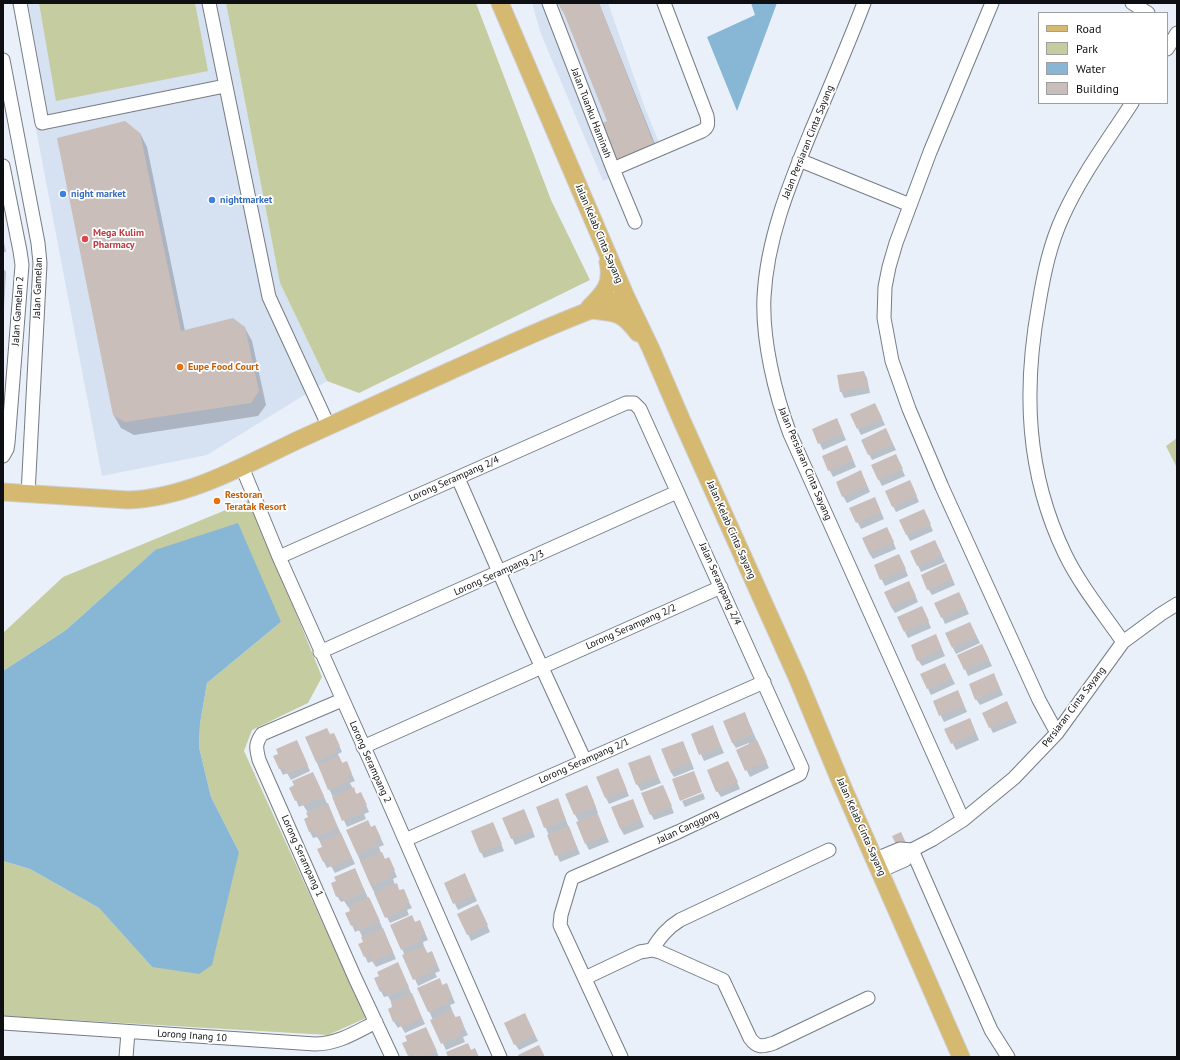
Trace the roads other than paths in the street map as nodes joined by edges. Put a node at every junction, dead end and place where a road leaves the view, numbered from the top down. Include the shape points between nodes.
1 (20, 3) edge
2 (209, 3) edge
3 (500, 3) edge
4 (549, 3) edge
5 (664, 3) edge
6 (864, 3) edge
7 (992, 3) edge
8 (1132, 3) edge
9 (1146, 12) edge
10 (1168, 26) edge
11 (1177, 32) edge
12 (1168, 46) edge
13 (3, 60) edge
14 (226, 86) junction
15 (1131, 104) edge
16 (799, 160) junction
17 (3, 166) edge
18 (613, 169) junction
19 (910, 205) junction
20 (635, 222) dead end
21 (605, 249) junction
22 (626, 297) junction
23 (588, 310) junction
24 (651, 349) junction
25 (630, 402) joint
26 (329, 427) junction
27 (3, 456) edge
28 (242, 467) junction
29 (458, 478) junction
30 (3, 492) edge
31 (677, 492) junction
32 (28, 494) junction
33 (278, 557) junction
34 (500, 573) junction
35 (721, 587) junction
36 (1177, 604) edge
37 (1123, 642) junction
38 (320, 652) junction
39 (542, 667) junction
40 (764, 682) junction
41 (342, 700) junction
42 (1057, 733) junction
43 (364, 747) junction
44 (585, 761) junction
45 (801, 772) joint
46 (962, 820) junction
47 (405, 840) junction
48 (829, 850) dead end
49 (912, 850) junction
50 (878, 865) junction
51 (652, 950) junction
52 (585, 978) junction
53 (868, 998) dead end
54 (376, 1022) junction
55 (3, 1023) edge
56 (128, 1032) junction
57 (126, 1057) edge
58 (392, 1057) edge
59 (500, 1057) edge
60 (621, 1057) edge
61 (961, 1057) edge
62 (1008, 1057) edge

1 - 14 street via 42,123
2 - 14 street
3 - 21 main road, Jalan Kelab Cinta Sayang
4 - 18 street, Jalan Tuanku Haminah
5 - 18 street via 707,116 708,125 702,131
6 - 16 street, Jalan Persiaran Cinta Sayang
7 - 19 street
8 - 9 street
10 - 11 street
11 - 12 street
13 - 32 street, Jalan Gamelan via 40,263
14 - 26 street via 269,297
15 - 37 street via 1078,188 1057,229 1036,317 1029,391 1034,451 1052,524 1079,578
16 - 19 street
16 - 46 street, Jalan Persiaran Cinta Sayang via 778,217 765,280 764,322 777,397 801,460
17 - 27 street, Jalan Gamelan 2 via 22,265 8,443
18 - 20 street, Jalan Tuanku Haminah
19 - 42 street via 896,243 885,287 884,318 892,361 909,410 942,487 1039,700
21 - 22 main road, Jalan Kelab Cinta Sayang
21 - 23 main road via 609,267 608,286
22 - 23 main road
22 - 24 main road, Jalan Kelab Cinta Sayang
23 - 24 main road via 610,312 626,318
23 - 26 main road
24 - 50 main road, Jalan Kelab Cinta Sayang
25 - 29 street, Lorong Serampang 2/4
25 - 31 street, Jalan Serampang 2/4 via 640,409
26 - 28 main road
28 - 32 main road via 174,493 143,500
28 - 33 street, Lorong Serampang 2
29 - 33 street, Lorong Serampang 2/4
29 - 34 street
30 - 32 main road
31 - 34 street, Lorong Serampang 2/3
31 - 35 street, Jalan Serampang 2/4
33 - 38 street, Lorong Serampang 2
34 - 38 street, Lorong Serampang 2/3
34 - 39 street
35 - 39 street, Lorong Serampang 2/2
35 - 40 street, Jalan Serampang 2/4
36 - 37 street, Persiaran Cinta Sayang
37 - 42 street, Persiaran Cinta Sayang
38 - 41 street, Lorong Serampang 2
39 - 43 street, Lorong Serampang 2/2
39 - 44 street
40 - 44 street, Lorong Serampang 2/1
40 - 45 street, Jalan Serampang 2/4 via 800,763
41 - 43 street, Lorong Serampang 2
41 - 54 street, Lorong Serampang 1 via 262,734 256,744 259,760
42 - 46 street, Persiaran Cinta Sayang via 1014,778
43 - 47 street, Lorong Serampang 2
44 - 47 street, Lorong Serampang 2/1
45 - 52 street, Jalan Canggong via 678,832 572,878 560,925
46 - 49 street, Persiaran Cinta Sayang
47 - 59 street, Lorong Serampang 2
48 - 51 street via 680,920 664,932
49 - 50 street via 900,849
49 - 62 street via 991,1030
50 - 61 main road, Jalan Kelab Cinta Sayang
51 - 52 street via 640,952
51 - 53 street via 723,980 750,1038 759,1046 774,1043
52 - 60 street
54 - 56 street, Lorong Inang 10 via 338,1041 323,1044
54 - 58 street, Lorong Serampang 1
55 - 56 street, Lorong Inang 10
56 - 57 street

